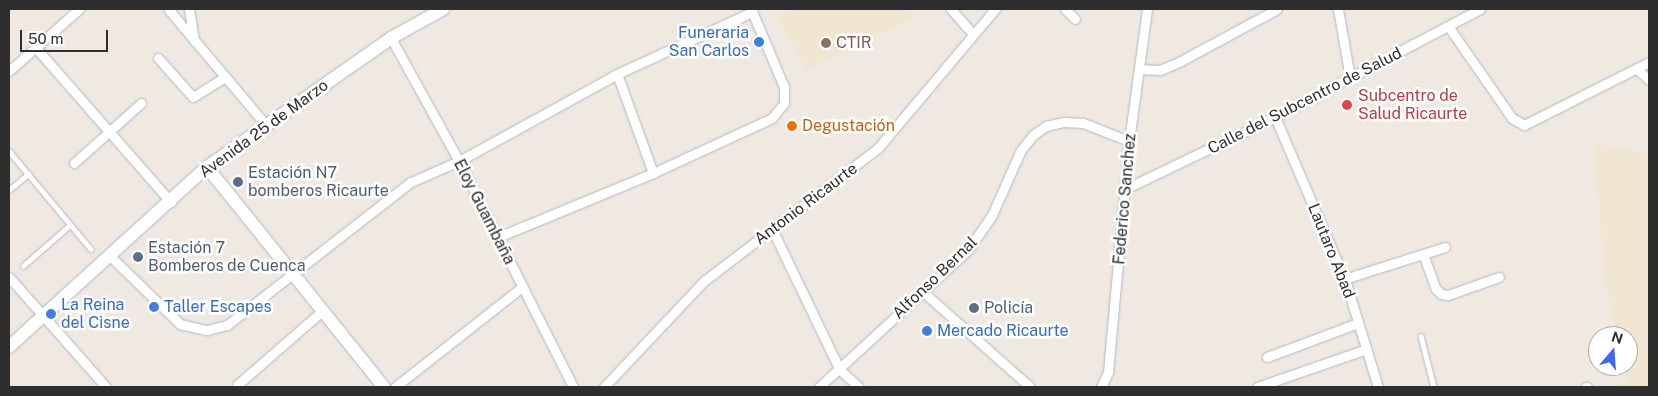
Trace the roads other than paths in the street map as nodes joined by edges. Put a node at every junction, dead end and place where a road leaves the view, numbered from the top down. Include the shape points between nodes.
1 (79, 9) edge
2 (189, 9) edge
3 (444, 9) edge
4 (951, 9) edge
5 (995, 9) edge
6 (1065, 9) edge
7 (1147, 9) edge
8 (1277, 9) edge
9 (1338, 9) edge
10 (1480, 9) edge
11 (169, 10) edge
12 (752, 10) edge
13 (1075, 19) dead end
14 (1448, 26) junction
15 (972, 33) junction
16 (391, 38) junction
17 (194, 41) junction
18 (36, 48) junction
19 (158, 58) dead end
20 (1649, 62) edge
21 (1637, 69) junction
22 (1139, 70) junction
23 (9, 71) edge
24 (617, 74) junction
25 (224, 78) junction
26 (1350, 78) junction
27 (1649, 80) edge
28 (141, 103) dead end
29 (1275, 118) junction
30 (265, 124) junction
31 (109, 131) junction
32 (1129, 141) junction
33 (9, 151) edge
34 (459, 161) junction
35 (74, 163) dead end
36 (208, 167) junction
37 (653, 173) junction
38 (28, 174) junction
39 (1127, 188) junction
40 (9, 190) edge
41 (171, 202) junction
42 (70, 225) junction
43 (772, 229) junction
44 (498, 237) junction
45 (1445, 247) dead end
46 (91, 249) dead end
47 (1423, 254) junction
48 (110, 256) junction
49 (23, 266) dead end
50 (292, 275) junction
51 (9, 277) edge
52 (1498, 277) dead end
53 (1344, 279) junction
54 (521, 288) junction
55 (922, 291) junction
56 (322, 311) junction
57 (44, 315) junction
58 (1358, 323) junction
59 (1421, 336) dead end
60 (9, 347) edge
61 (1367, 349) junction
62 (1267, 357) dead end
63 (840, 370) junction
64 (237, 385) dead end
65 (106, 387) edge
66 (384, 387) edge
67 (395, 387) edge
68 (572, 387) edge
69 (604, 387) edge
70 (819, 387) edge
71 (859, 387) edge
72 (1030, 387) edge
73 (1101, 387) edge
74 (1257, 387) edge
75 (1378, 387) edge
76 (1434, 387) edge

1 - 18 street
2 - 17 street
3 - 16 main road, Avenida 25 de Marzo
4 - 15 street
5 - 15 street, Antonio Ricaurte
6 - 13 street
7 - 22 street, Federico Sanchez
8 - 22 street via 1160,70
9 - 26 street
10 - 14 street, Calle del Subcentro de Salud
11 - 17 street
12 - 24 street
12 - 37 street via 784,87 784,103 772,118
14 - 21 street via 1512,118 1524,125
14 - 26 street, Calle del Subcentro de Salud
15 - 43 street, Antonio Ricaurte via 878,148
16 - 30 main road, Avenida 25 de Marzo
16 - 34 street, Eloy Guambaña
17 - 25 street
18 - 23 street
18 - 31 street
19 - 25 street via 193,97
20 - 21 street
21 - 27 street
22 - 32 street, Federico Sanchez
24 - 34 street
24 - 37 street
25 - 30 street
26 - 29 street, Calle del Subcentro de Salud
28 - 31 street
29 - 39 street, Calle del Subcentro de Salud
29 - 53 street, Lautaro Abad
30 - 36 main road, Avenida 25 de Marzo
31 - 35 street
31 - 41 street
32 - 39 street, Federico Sanchez
32 - 55 street, Alfonso Bernal via 1092,126 1064,122 1033,135 1021,150 981,234
33 - 38 lane
34 - 44 street, Eloy Guambaña
34 - 50 street via 411,182
36 - 41 main road, Avenida 25 de Marzo
36 - 50 main road
37 - 44 street
38 - 40 lane
38 - 42 lane
39 - 73 street, Federico Sanchez via 1108,372
41 - 48 main road, Avenida 25 de Marzo
42 - 46 lane
42 - 49 lane
43 - 63 street
43 - 69 street, Antonio Ricaurte via 704,281
44 - 54 street, Eloy Guambaña
45 - 47 street
47 - 52 street via 1436,289 1441,294 1448,295
47 - 53 street
48 - 50 street via 170,317 198,330 227,325
48 - 57 main road, Avenida 25 de Marzo
50 - 56 main road
51 - 57 street
53 - 58 street, Lautaro Abad
54 - 67 street
54 - 68 street, Eloy Guambaña
55 - 63 street, Alfonso Bernal
55 - 72 street
56 - 64 street
56 - 66 main road
57 - 60 main road, Avenida 25 de Marzo
57 - 65 street
58 - 61 street, Lautaro Abad
58 - 62 street
59 - 76 lane
61 - 74 street
61 - 75 street, Lautaro Abad
63 - 70 street, Alfonso Bernal
63 - 71 street

